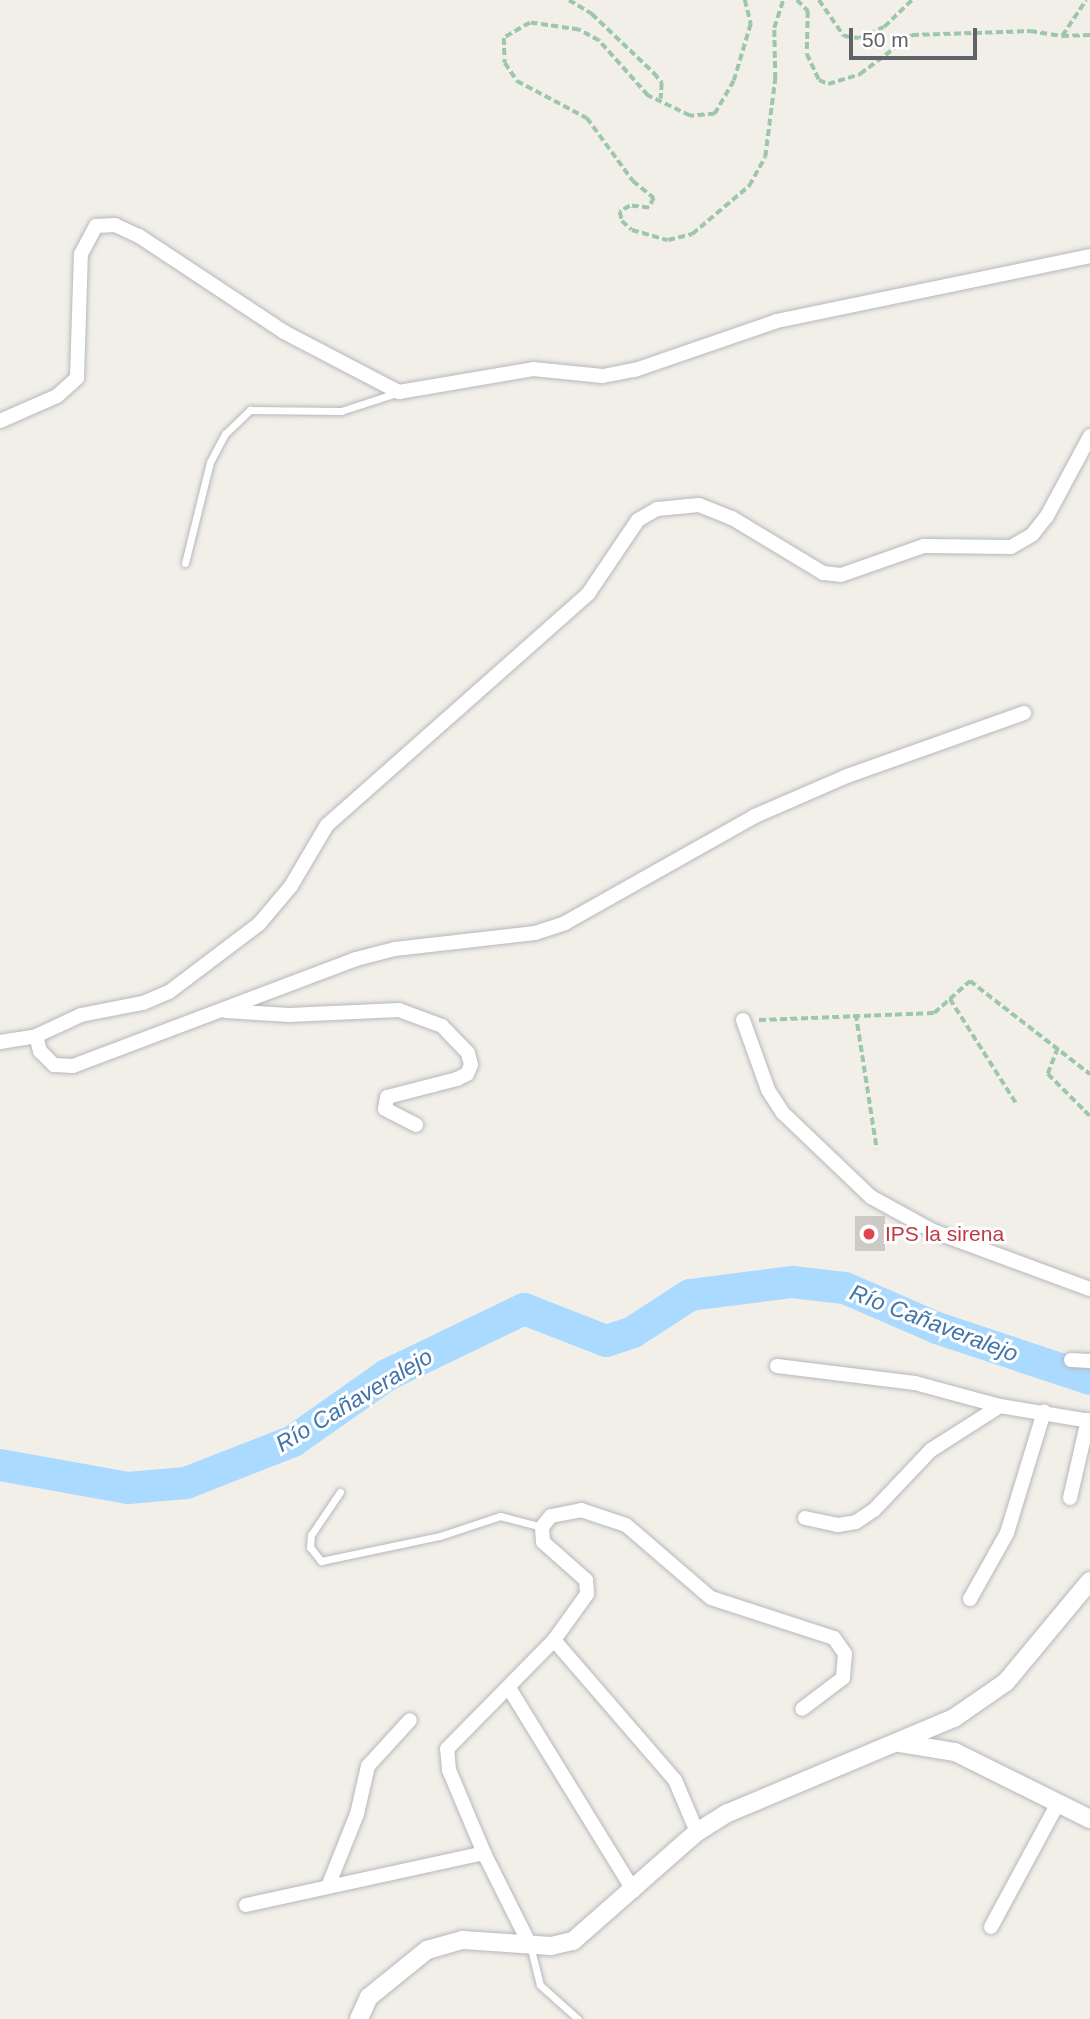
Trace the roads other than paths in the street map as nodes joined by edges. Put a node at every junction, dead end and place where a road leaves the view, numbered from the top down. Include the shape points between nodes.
1 (1090, 256) edge
2 (399, 392) junction
3 (0, 421) edge
4 (1090, 436) edge
5 (185, 564) dead end
6 (1024, 713) dead end
7 (221, 1010) junction
8 (743, 1020) road end
9 (36, 1036) junction
10 (0, 1042) edge
11 (416, 1125) dead end
12 (1090, 1289) edge
13 (1071, 1360) dead end
14 (1090, 1361) edge
15 (777, 1366) dead end
16 (1000, 1406) junction
17 (1044, 1412) junction
18 (1089, 1421) edge
19 (340, 1492) dead end
20 (1070, 1498) dead end
21 (805, 1518) dead end
22 (542, 1527) junction
23 (1090, 1581) edge
24 (970, 1599) dead end
25 (554, 1640) junction
26 (509, 1688) junction
27 (802, 1709) dead end
28 (410, 1720) dead end
29 (896, 1743) junction
30 (1057, 1805) junction
31 (1090, 1819) edge
32 (697, 1832) junction
33 (484, 1853) junction
34 (329, 1884) junction
35 (634, 1891) junction
36 (246, 1905) dead end
37 (991, 1927) dead end
38 (530, 1945) junction
39 (359, 2019) edge
40 (579, 2019) edge

1 - 2 street via 778,321 635,370 603,376 533,369
2 - 3 street via 284,332 139,236 115,225 96,226 81,254 77,377 57,396
2 - 5 lane via 341,411 250,410 225,434 210,462
4 - 9 street via 1047,516 1032,535 1011,547 924,547 841,575 823,573 732,518 699,505 657,509 638,520 588,594 344,807 327,825 284,897 259,924 170,992 143,1003 81,1015
6 - 7 street via 847,776 755,816 565,923 535,933 395,949
7 - 9 street via 73,1066 54,1065 40,1051
7 - 11 street via 289,1015 399,1010 442,1026 463,1047 471,1065 467,1074 457,1079 387,1097 385,1109
8 - 12 street via 768,1090 783,1114 872,1197 933,1231
9 - 10 street
13 - 14 street
15 - 16 street via 915,1382
16 - 17 street
16 - 21 street via 931,1450 874,1510 856,1522 838,1525
17 - 18 street
17 - 24 street via 1007,1533
18 - 20 street
19 - 22 lane via 311,1535 310,1548 321,1561 440,1536 500,1516
22 - 25 street via 543,1542 586,1580 587,1594
22 - 27 street via 564,1510 602,1515 626,1525 711,1598 834,1638 845,1654 843,1678
23 - 29 street via 1006,1682 954,1718
25 - 26 street
25 - 32 street via 675,1780
26 - 33 street via 447,1749 449,1770
26 - 35 street
28 - 34 street via 368,1766 357,1814
29 - 30 street via 955,1752
29 - 32 street via 728,1813
30 - 31 street
30 - 37 street
32 - 35 street
33 - 34 street
33 - 38 street
34 - 36 street
35 - 38 street via 573,1941
38 - 39 street via 463,1940 427,1950 369,1997
38 - 40 lane via 540,1985

